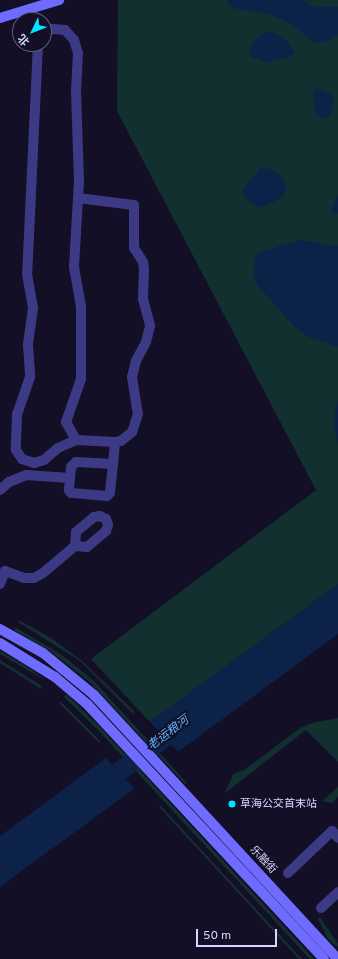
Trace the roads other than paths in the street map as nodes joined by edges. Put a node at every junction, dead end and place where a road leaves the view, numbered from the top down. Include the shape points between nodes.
1 (59, 0) edge
2 (0, 18) edge
3 (52, 29) edge
4 (38, 52) edge
5 (78, 198) junction
6 (76, 440) junction
7 (115, 442) junction
8 (113, 464) junction
9 (70, 478) junction
10 (0, 490) edge
11 (75, 546) dead end
12 (3, 570) edge
13 (0, 584) edge
14 (0, 630) edge
15 (0, 643) edge
16 (338, 838) edge
17 (288, 873) dead end
18 (338, 892) edge
19 (321, 908) dead end
20 (324, 959) edge
21 (338, 959) edge

1 - 2 street
3 - 5 street via 65,30 74,40 78,53
4 - 6 street via 28,274 32,308 28,346 30,377 17,414 16,450 27,462 38,463 58,448
5 - 6 street via 74,267 81,306 81,379 66,422
5 - 7 street via 134,206 134,248 143,262 143,299 150,326 132,377 138,414 132,432 121,441
6 - 7 street
7 - 8 street
8 - 9 street via 76,462 71,467
8 - 9 street via 110,492 107,496 74,495 69,490
9 - 10 street via 26,475 14,479
11 - 12 street via 34,578 24,578
12 - 13 street
14 - 21 street, 乐融街 via 61,666 89,690
15 - 20 street, 乐融街 via 36,664 71,690
16 - 17 street via 332,831
18 - 19 street

